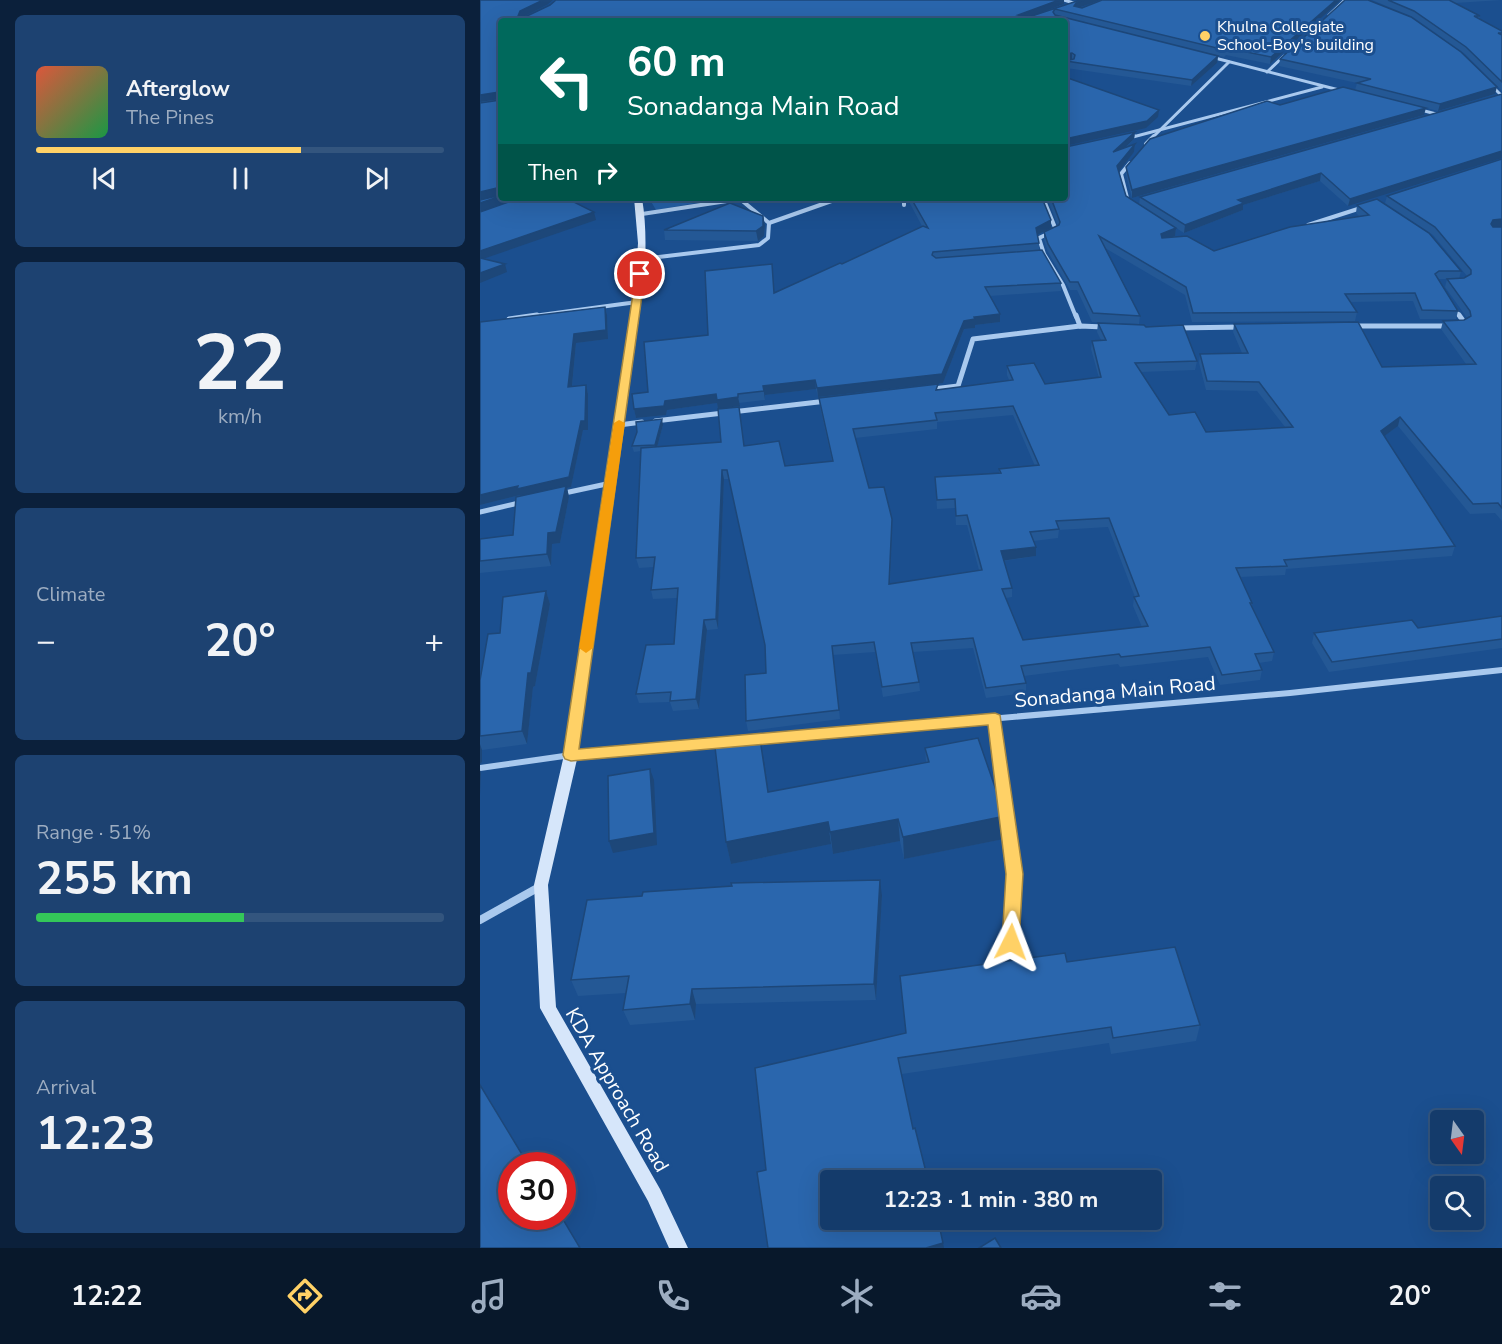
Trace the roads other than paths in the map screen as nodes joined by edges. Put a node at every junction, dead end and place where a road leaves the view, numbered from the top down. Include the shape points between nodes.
1 (1064, 0) edge
2 (1345, 0) edge
3 (1080, 3) joint
4 (1066, 7) edge
5 (1085, 9) edge
6 (1075, 12) edge
7 (1329, 15) edge
8 (1290, 51) edge
9 (1206, 56) edge
10 (1229, 62) junction
11 (1267, 72) junction
12 (1485, 80) edge
13 (1326, 86) junction
14 (1349, 92) edge
15 (1502, 96) edge
16 (1491, 99) edge
17 (1406, 106) edge
18 (1450, 112) edge
19 (1440, 115) junction
20 (1429, 118) edge
21 (1160, 128) junction
22 (1122, 140) edge
23 (1140, 151) edge
24 (1134, 158) edge
25 (639, 201) edge
26 (733, 201) edge
27 (741, 201) edge
28 (831, 201) edge
29 (904, 201) edge
30 (1044, 201) edge
31 (1129, 203) edge
32 (904, 205) dead end
33 (1366, 207) edge
34 (642, 214) junction
35 (769, 223) junction
36 (1300, 227) edge
37 (642, 259) junction
38 (637, 302) junction
39 (1451, 304) edge
40 (501, 320) edge
41 (1080, 326) junction
42 (1251, 326) edge
43 (1344, 326) edge
44 (1115, 327) edge
45 (1172, 328) edge
46 (923, 390) edge
47 (830, 401) edge
48 (619, 425) junction
49 (611, 483) junction
50 (556, 495) edge
51 (534, 500) edge
52 (480, 512) edge
53 (1502, 670) edge
54 (995, 719) junction
55 (571, 755) junction
56 (480, 768) edge
57 (541, 885) junction
58 (480, 920) edge
59 (1011, 942) dead end
60 (679, 1248) edge

1 - 3 street
2 - 7 street
3 - 4 street
5 - 6 street
8 - 11 street
9 - 10 street
10 - 11 street
10 - 21 street
11 - 13 street
12 - 15 street
13 - 14 street
13 - 21 street
15 - 16 street
17 - 19 street
18 - 19 street
19 - 20 street
21 - 22 street
21 - 23 street
24 - 31 street via 1121,174
25 - 34 street, KDA Approach Road
26 - 34 street
27 - 35 street
28 - 35 street
29 - 32 street
30 - 41 street via 1056,230 1039,238
33 - 36 street
34 - 37 street, KDA Approach Road
35 - 37 street via 768,238 759,245
37 - 38 street, KDA Approach Road
38 - 40 street
38 - 48 street, KDA Approach Road
39 - 43 street via 1464,322 1461,324
41 - 44 street
41 - 46 street via 974,339 958,386
42 - 45 street
47 - 48 street
48 - 49 street, KDA Approach Road
49 - 50 street
49 - 55 street, KDA Approach Road
51 - 52 street
53 - 54 street, Sonadanga Main Road
54 - 55 street, Sonadanga Main Road
54 - 59 street via 1015,874
55 - 56 street, Sonadanga Main Road
55 - 57 street, KDA Approach Road
57 - 58 street
57 - 60 street, KDA Approach Road via 548,1008 654,1195

